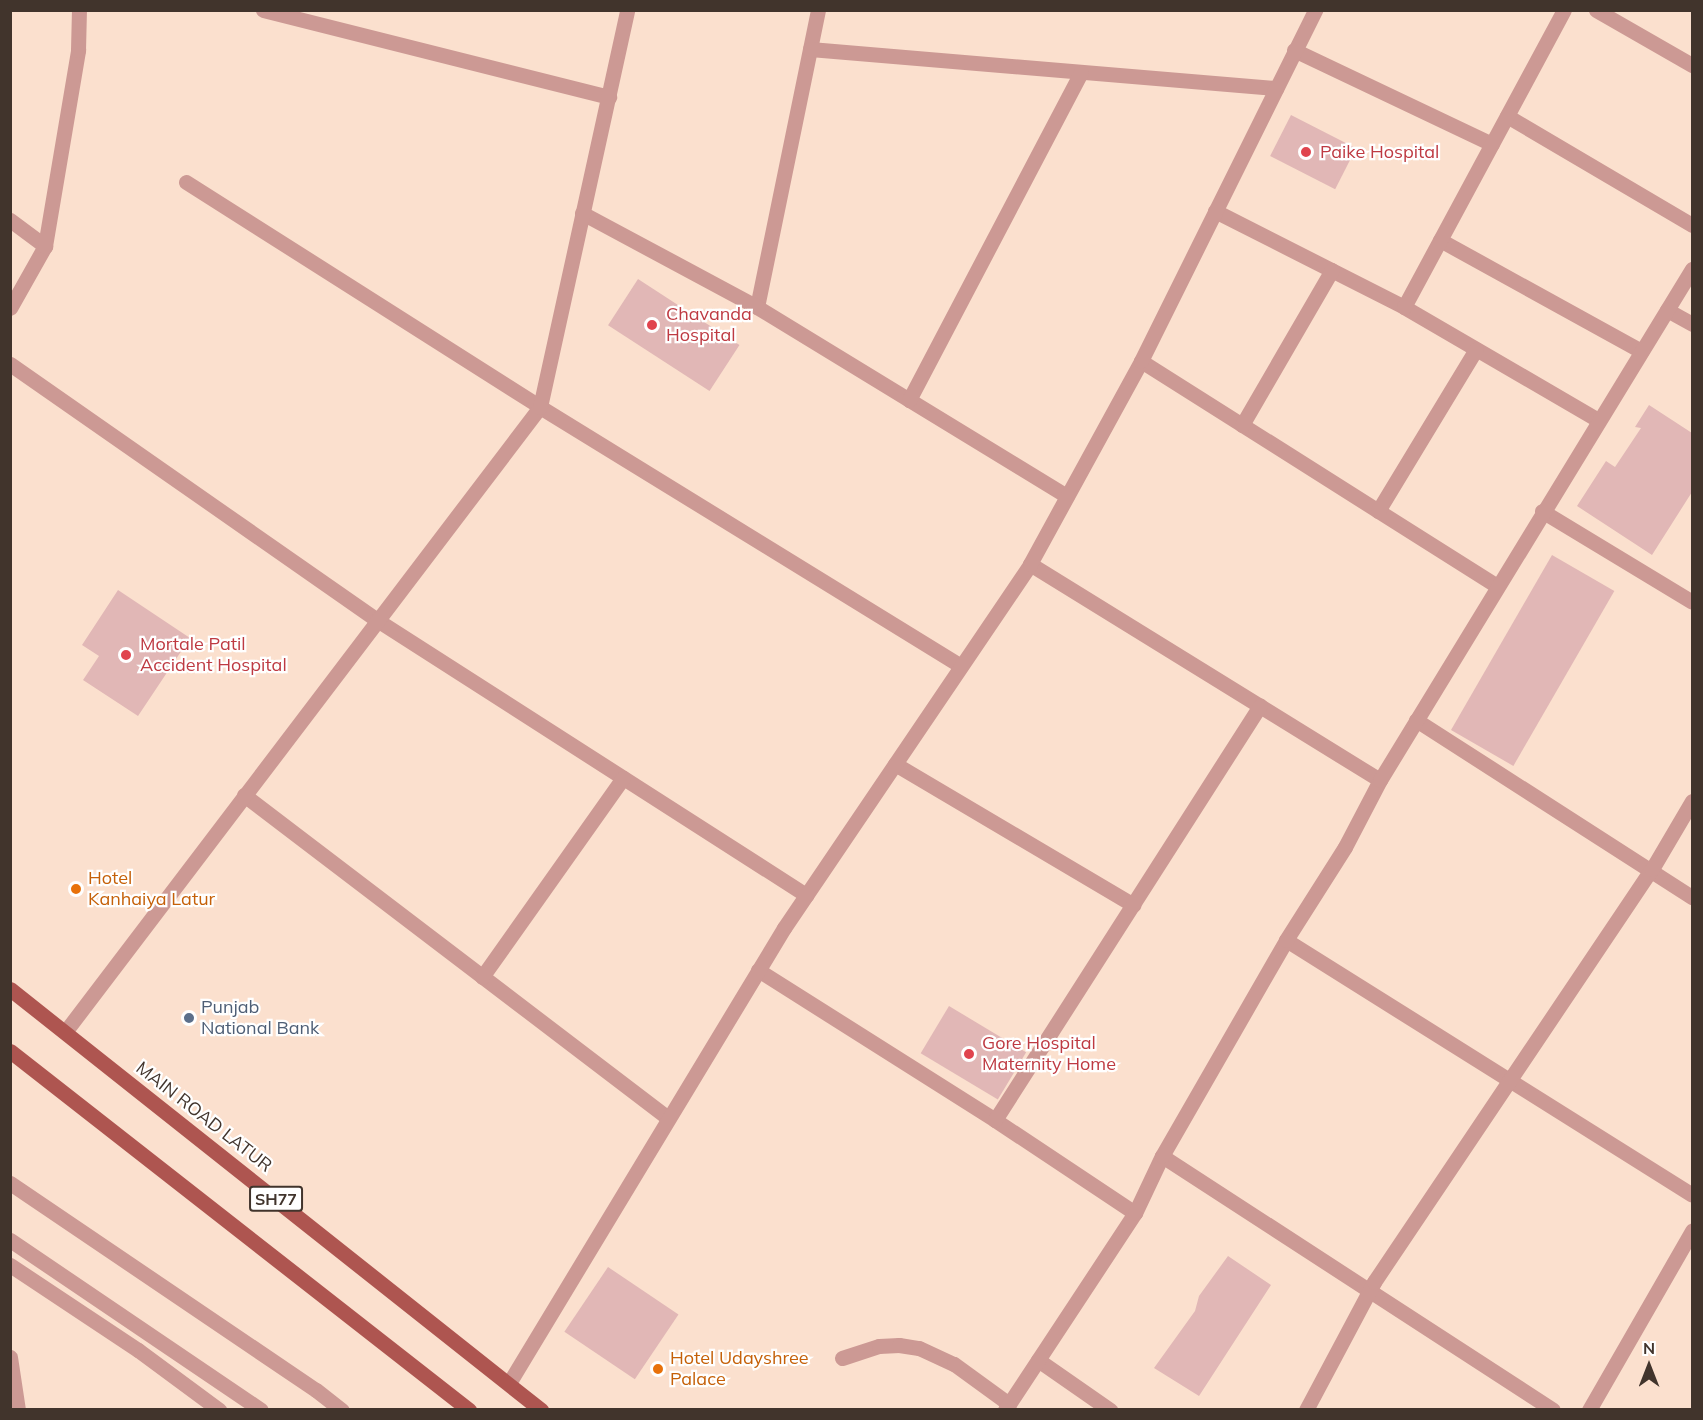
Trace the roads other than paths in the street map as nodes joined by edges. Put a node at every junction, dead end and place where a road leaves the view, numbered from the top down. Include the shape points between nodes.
1 (79, 10) edge
2 (263, 10) edge
3 (627, 10) edge
4 (818, 10) edge
5 (1315, 10) edge
6 (1564, 10) edge
7 (1596, 10) edge
8 (810, 49) junction
9 (1294, 50) junction
10 (1692, 65) edge
11 (1081, 72) junction
12 (1276, 88) junction
13 (609, 97) junction
14 (1507, 116) junction
15 (1492, 144) junction
16 (186, 182) dead end
17 (1215, 211) junction
18 (582, 213) junction
19 (10, 220) edge
20 (1692, 225) edge
21 (1440, 240) junction
22 (45, 246) junction
23 (1692, 269) edge
24 (1332, 270) junction
25 (756, 307) junction
26 (1404, 307) junction
27 (10, 308) edge
28 (1667, 310) junction
29 (1692, 324) edge
30 (1476, 349) junction
31 (1641, 351) junction
32 (1141, 362) junction
33 (10, 364) edge
34 (909, 400) junction
35 (540, 407) junction
36 (1598, 420) junction
37 (1242, 425) junction
38 (1067, 496) junction
39 (1378, 511) junction
40 (1542, 511) junction
41 (1030, 564) junction
42 (1497, 586) junction
43 (1692, 603) edge
44 (376, 620) junction
45 (961, 666) junction
46 (1260, 705) junction
47 (1416, 720) junction
48 (895, 764) junction
49 (623, 778) junction
50 (1380, 780) junction
51 (244, 795) junction
52 (1692, 801) edge
53 (1651, 870) junction
54 (806, 895) junction
55 (1692, 897) edge
56 (1132, 905) junction
57 (1286, 940) junction
58 (758, 970) junction
59 (482, 977) junction
60 (10, 989) edge
61 (65, 1032) junction
62 (10, 1051) edge
63 (1509, 1080) junction
64 (668, 1118) junction
65 (995, 1120) junction
66 (1162, 1156) junction
67 (10, 1183) edge
68 (1692, 1195) edge
69 (1135, 1213) junction
70 (1692, 1231) edge
71 (10, 1240) edge
72 (10, 1265) edge
73 (1370, 1291) junction
74 (10, 1357) edge
75 (842, 1358) dead end
76 (1038, 1360) junction
77 (509, 1383) junction
78 (1007, 1407) edge
79 (18, 1410) edge
80 (219, 1410) edge
81 (261, 1410) edge
82 (342, 1410) edge
83 (469, 1410) edge
84 (541, 1410) edge
85 (1110, 1410) edge
86 (1306, 1410) edge
87 (1553, 1410) edge
88 (1589, 1410) edge

1 - 22 street via 78,50
2 - 13 street
3 - 13 street
4 - 8 street
5 - 9 street
6 - 14 street
7 - 10 street
8 - 11 street
8 - 25 street
9 - 12 street
9 - 15 street
11 - 12 street
11 - 34 street
12 - 17 street
13 - 18 street
14 - 15 street
14 - 20 street
15 - 21 street
16 - 35 street
17 - 24 street
17 - 32 street
18 - 25 street
18 - 35 street
19 - 22 street
21 - 26 street
21 - 31 street
22 - 27 street
23 - 28 street
24 - 26 street
24 - 37 street
25 - 34 street
26 - 30 street
28 - 29 street
28 - 31 street
30 - 36 street
30 - 39 street
31 - 36 street
32 - 37 street
32 - 38 street
33 - 44 street
34 - 38 street
35 - 44 street
35 - 45 street
36 - 40 street
37 - 39 street
38 - 41 street
39 - 42 street
40 - 42 street
40 - 43 street
41 - 45 street
41 - 46 street
42 - 47 street
44 - 49 street
44 - 51 street
45 - 48 street
46 - 50 street
46 - 56 street
47 - 50 street
47 - 53 street
48 - 54 street
48 - 56 street
49 - 54 street
49 - 59 street
50 - 57 street via 1345,848
51 - 59 street
51 - 61 street
52 - 53 street
53 - 55 street
53 - 63 street
54 - 58 street
56 - 65 street
57 - 63 street
57 - 66 street
58 - 64 street
58 - 65 street
59 - 64 street
60 - 61 main road, MAIN ROAD LATUR / SH77
61 - 77 main road, MAIN ROAD LATUR / SH77
62 - 83 main road, SH77
63 - 68 street
63 - 73 street
64 - 77 street
65 - 69 street
66 - 69 street
66 - 73 street
67 - 82 street
69 - 76 street
70 - 88 street
71 - 81 street
72 - 80 street
73 - 86 street
73 - 87 street
74 - 79 street
75 - 78 street via 879,1346 919,1348 954,1364
76 - 78 street
76 - 85 street
77 - 84 main road, MAIN ROAD LATUR / SH77

